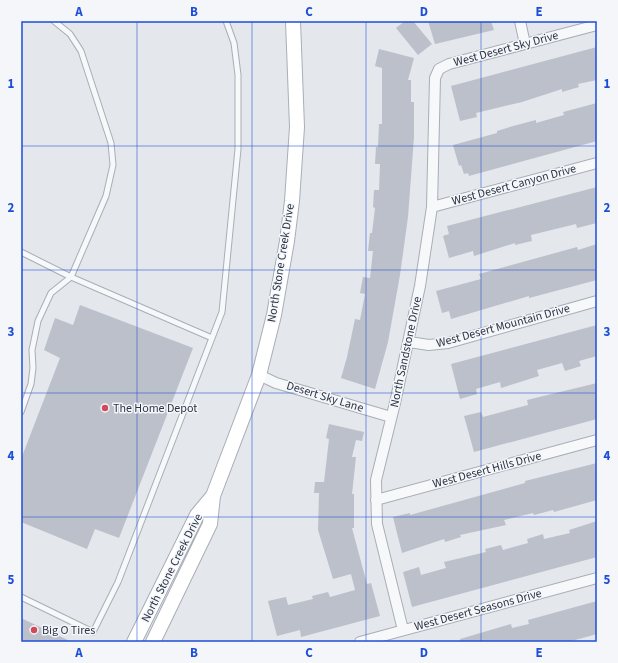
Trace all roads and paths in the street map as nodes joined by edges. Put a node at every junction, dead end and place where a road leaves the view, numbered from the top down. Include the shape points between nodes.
1 (54, 21) edge
2 (226, 21) edge
3 (293, 21) edge
4 (520, 21) edge
5 (597, 25) edge
6 (525, 44) junction
7 (439, 69) joint
8 (597, 163) edge
9 (432, 207) junction
10 (21, 252) edge
11 (71, 277) junction
12 (597, 301) edge
13 (212, 338) junction
14 (409, 342) junction
15 (259, 375) junction
16 (21, 412) edge
17 (392, 418) junction
18 (597, 440) edge
19 (213, 496) junction
20 (376, 500) junction
21 (597, 578) edge
22 (21, 598) edge
23 (404, 630) junction
24 (134, 642) edge
25 (153, 642) edge
26 (360, 642) edge

1 - 11 lane via 70,34 81,51 111,143 113,165 106,196
2 - 13 lane via 234,43 238,75 238,149 222,312
3 - 15 street, North Stone Creek Drive via 297,127 292,202 274,315
4 - 6 street
5 - 6 street, West Desert Sky Drive
6 - 7 street, West Desert Sky Drive via 449,64
7 - 9 street, North Sandstone Drive via 435,78
8 - 9 street, West Desert Canyon Drive
9 - 14 street, North Sandstone Drive
10 - 11 lane
11 - 13 lane
11 - 16 lane via 51,293 38,322 32,350 31,384
12 - 14 street, West Desert Mountain Drive via 448,343 429,345
13 - 22 lane via 118,582 93,632
14 - 17 street, North Sandstone Drive
15 - 17 street, Desert Sky Lane via 276,383
15 - 19 street, North Stone Creek Drive
17 - 20 street, North Sandstone Drive via 376,480
18 - 20 street, West Desert Hills Drive
19 - 24 street, North Stone Creek Drive via 197,515
19 - 25 street, North Stone Creek Drive via 210,524
20 - 23 street, North Sandstone Drive via 381,546
21 - 23 street, West Desert Seasons Drive
23 - 26 street, West Desert Seasons Drive

